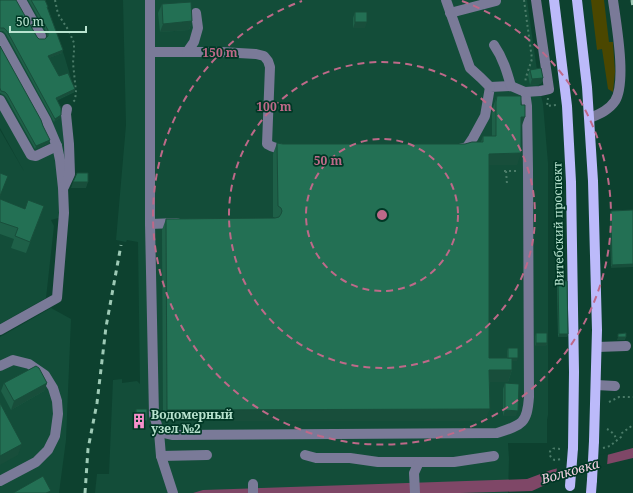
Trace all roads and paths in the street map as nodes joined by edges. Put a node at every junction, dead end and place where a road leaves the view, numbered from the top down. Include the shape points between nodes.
1 (21, 0) edge
2 (55, 0) edge
3 (150, 0) edge
4 (446, 0) edge
5 (524, 0) edge
6 (536, 0) edge
7 (554, 0) edge
8 (577, 0) edge
9 (613, 0) edge
10 (496, 1) dead end
11 (196, 13) dead end
12 (450, 13) junction
13 (0, 36) edge
14 (41, 36) dead end
15 (494, 46) dead end
16 (150, 52) junction
17 (187, 52) junction
18 (511, 86) junction
19 (490, 87) junction
20 (525, 92) junction
21 (0, 100) edge
22 (556, 105) dead end
23 (547, 106) dead end
24 (67, 109) joint
25 (590, 118) junction
26 (57, 146) junction
27 (297, 149) edge
28 (446, 149) edge
29 (528, 170) junction
30 (507, 184) dead end
31 (63, 188) junction
32 (188, 223) edge
33 (150, 224) junction
34 (0, 330) edge
35 (597, 346) junction
36 (626, 346) dead end
37 (0, 366) edge
38 (596, 384) junction
39 (615, 386) dead end
40 (633, 398) edge
41 (609, 402) dead end
42 (633, 425) edge
43 (607, 430) dead end
44 (159, 432) junction
45 (207, 455) dead end
46 (305, 455) dead end
47 (161, 456) junction
48 (494, 456) dead end
49 (419, 462) junction
50 (0, 481) edge
51 (570, 490) edge
52 (173, 493) edge
53 (415, 493) edge
54 (591, 493) edge

1 - 14 lane
2 - 24 path via 58,14 74,43 72,63 76,92 75,100
3 - 16 lane
4 - 12 lane
5 - 20 path via 532,59 526,77
6 - 20 lane via 549,89
7 - 51 main road, Витебский проспект, bridge via 567,106 571,174 574,372
8 - 25 main road
9 - 25 lane via 620,64 618,94 611,106
10 - 12 lane
11 - 17 lane via 198,28 194,42
12 - 19 lane via 470,68
13 - 26 lane via 46,120
15 - 18 lane via 504,63
16 - 17 lane
16 - 33 lane
17 - 27 lane via 264,56 270,67 267,144 279,149
18 - 19 lane
18 - 20 lane
19 - 28 lane via 485,116 467,147
20 - 29 lane
21 - 26 lane via 31,155 36,156
22 - 23 path
24 - 31 lane via 70,174
25 - 35 main road
26 - 31 lane
29 - 30 path via 505,171
29 - 44 lane via 529,397 526,416 522,423 497,433 172,435
31 - 34 lane via 64,220 57,298
32 - 33 lane
33 - 44 lane via 154,415
35 - 36 lane
35 - 38 main road
37 - 50 lane via 13,360 29,364 45,375 53,388 58,414 55,436 48,450 36,462
38 - 39 lane
38 - 54 main road, bridge
40 - 41 path via 619,397
42 - 43 path via 616,440 611,431
44 - 47 lane
45 - 47 lane
46 - 49 lane via 378,462
47 - 52 lane
48 - 49 lane via 454,462
49 - 53 lane via 414,473

